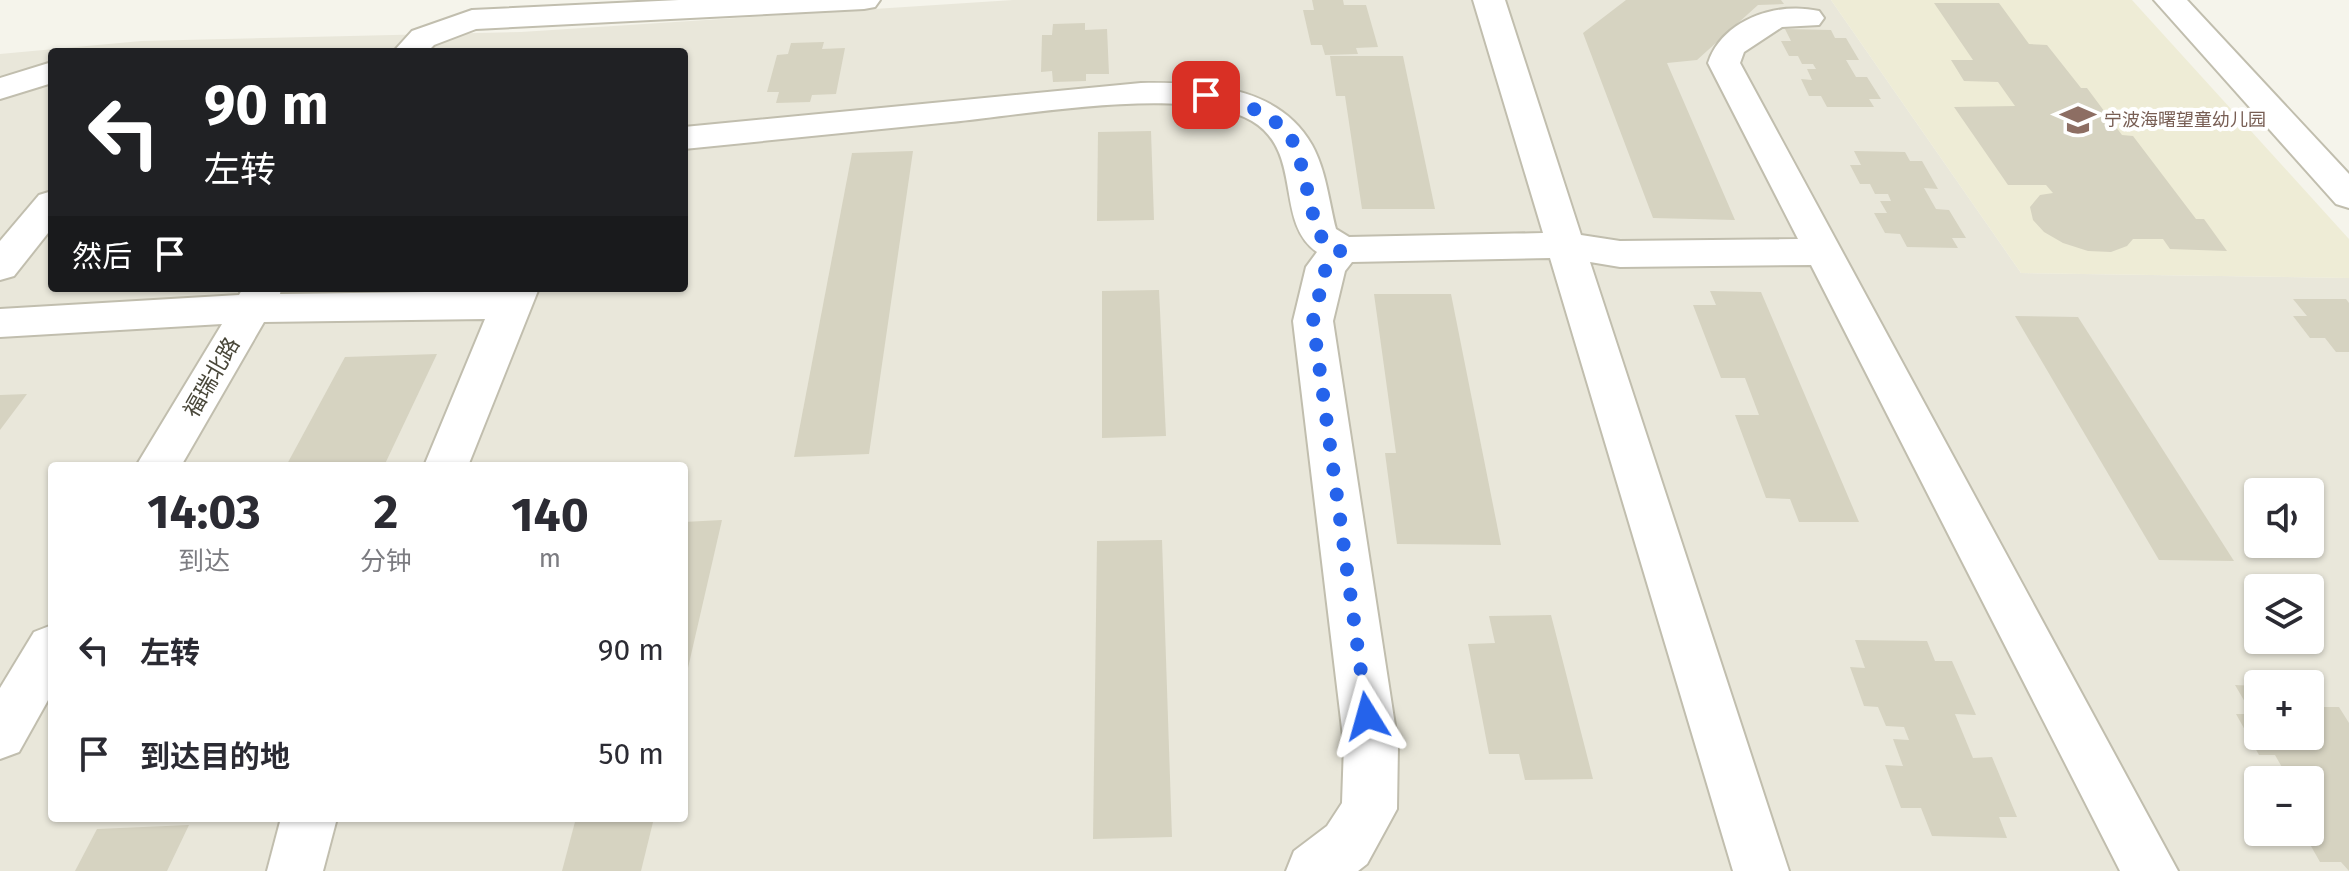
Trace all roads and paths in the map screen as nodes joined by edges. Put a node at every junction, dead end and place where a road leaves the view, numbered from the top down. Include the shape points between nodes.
1 (864, 0) edge
2 (1489, 0) edge
3 (2170, 0) edge
4 (1808, 18) dead end
5 (413, 48) edge
6 (48, 73) edge
7 (0, 89) edge
8 (688, 138) edge
9 (2349, 196) edge
10 (48, 208) edge
11 (1565, 245) junction
12 (1341, 250) junction
13 (1823, 252) junction
14 (0, 267) edge
15 (515, 296) edge
16 (257, 298) edge
17 (0, 323) edge
18 (160, 462) edge
19 (448, 462) edge
20 (48, 654) edge
21 (0, 735) edge
22 (308, 822) edge
23 (295, 871) edge
24 (1314, 871) edge
25 (1761, 871) edge
26 (2150, 871) edge

1 - 5 street via 472,20 423,38
2 - 11 street
3 - 9 street
4 - 13 street via 1775,18 1729,47 1724,63
6 - 7 street
8 - 12 street via 1141,93 1223,98 1280,126 1297,148 1319,235
10 - 14 street
11 - 12 street
11 - 13 street via 1620,254
11 - 25 street
12 - 24 street via 1326,267 1313,321 1371,745 1369,809 1347,845
13 - 26 street
15 - 16 street
15 - 19 street
16 - 17 street
16 - 18 street, 福瑞北路
20 - 21 street
22 - 23 street

